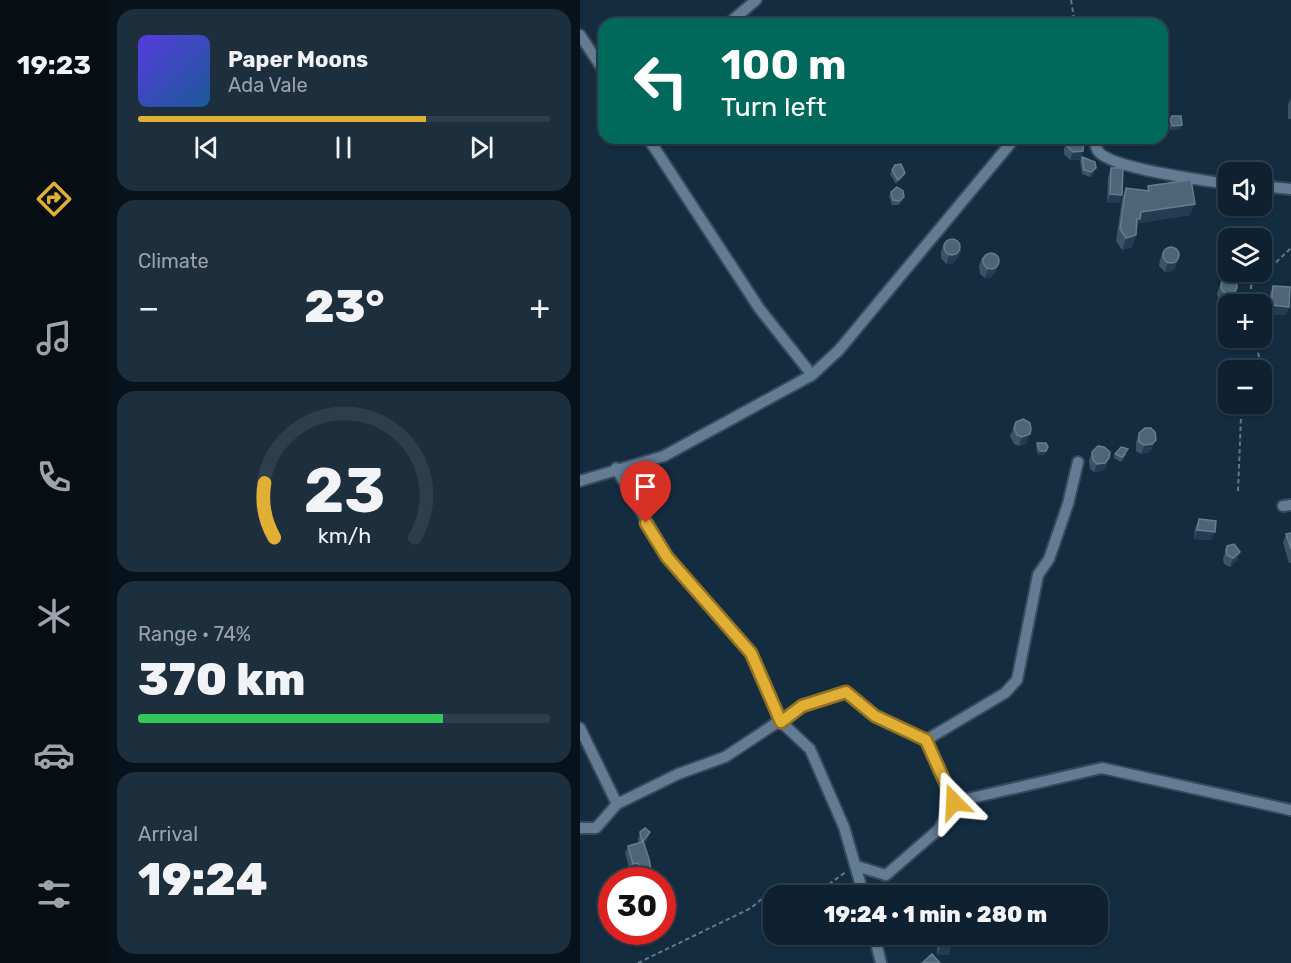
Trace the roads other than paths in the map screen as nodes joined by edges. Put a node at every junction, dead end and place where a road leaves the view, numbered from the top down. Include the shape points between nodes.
1 (756, 0) edge
2 (735, 18) edge
3 (580, 35) edge
4 (598, 62) edge
5 (652, 144) edge
6 (1010, 144) edge
7 (1095, 144) edge
8 (1218, 182) edge
9 (1272, 187) edge
10 (1291, 189) edge
11 (812, 375) junction
12 (1078, 462) dead end
13 (616, 468) junction
14 (580, 481) edge
15 (781, 722) junction
16 (580, 728) edge
17 (926, 740) junction
18 (954, 802) junction
19 (617, 804) junction
20 (1291, 810) edge
21 (580, 828) edge
22 (856, 866) junction
23 (861, 885) edge
24 (877, 945) edge
25 (881, 963) edge

1 - 2 street
3 - 4 street
5 - 11 street via 760,308
6 - 11 street via 839,350
7 - 8 street via 1098,152 1109,159 1159,173
9 - 10 street
11 - 13 street via 664,456
12 - 17 street via 1049,559 1038,575 1017,680 1005,693
13 - 14 street
13 - 15 street via 667,557 751,653
15 - 17 street via 802,706 846,692 875,716
15 - 19 street via 725,756
15 - 22 street via 810,749 844,827
16 - 19 street
17 - 18 street
18 - 20 street via 1102,768
18 - 22 street via 938,829 886,875
19 - 21 street via 596,828
22 - 23 street
24 - 25 street

